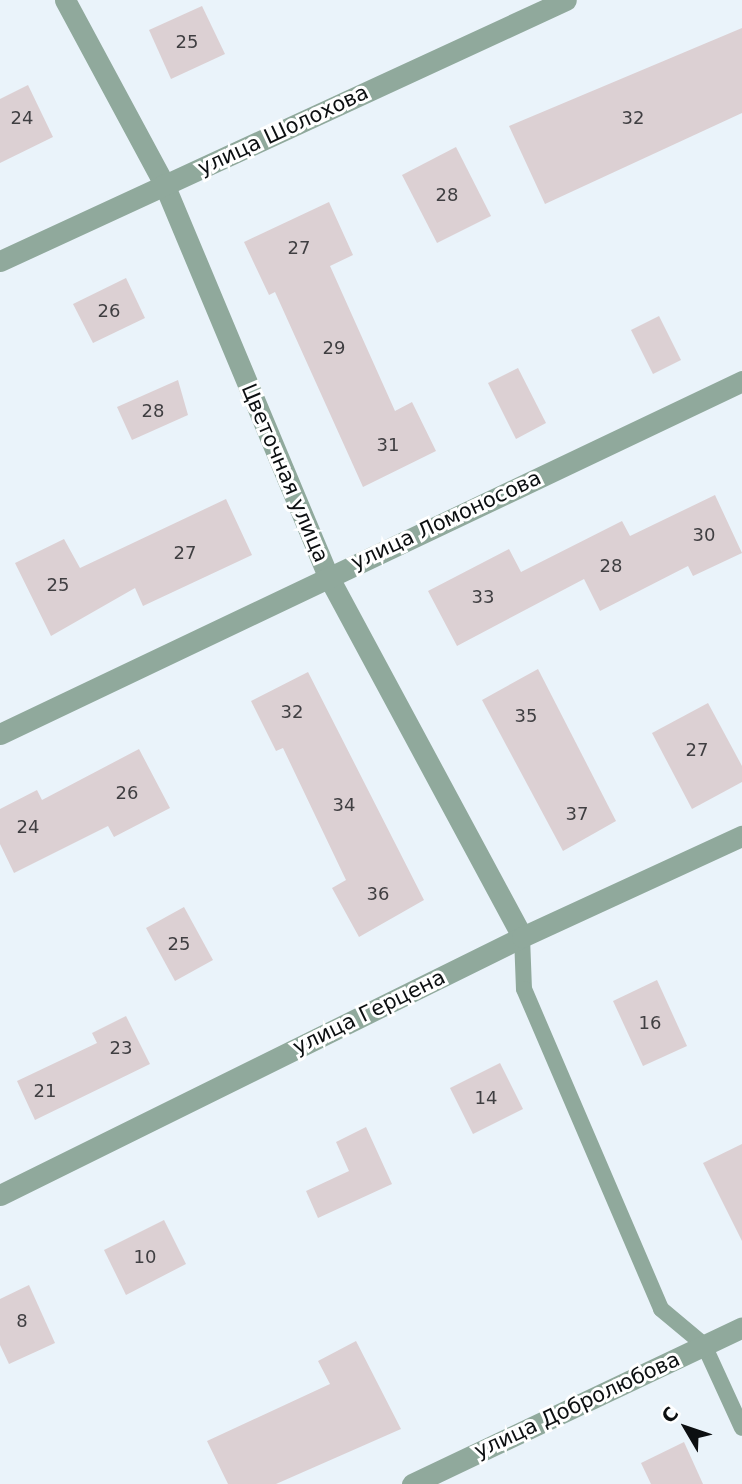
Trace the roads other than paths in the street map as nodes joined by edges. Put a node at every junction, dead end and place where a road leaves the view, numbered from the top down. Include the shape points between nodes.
1 (65, 0) edge
2 (566, 0) edge
3 (164, 184) junction
4 (0, 261) edge
5 (742, 381) edge
6 (328, 576) junction
7 (0, 734) edge
8 (742, 836) edge
9 (522, 937) junction
10 (0, 1195) edge
11 (742, 1327) edge
12 (704, 1345) junction
13 (742, 1428) edge
14 (412, 1484) edge

1 - 3 street, Цветочная улица
2 - 3 street, улица Шолохова
3 - 4 street, улица Шолохова
3 - 6 street, Цветочная улица
5 - 6 street, улица Ломоносова
6 - 7 street, улица Ломоносова
6 - 9 street, Цветочная улица
8 - 9 street, улица Герцена
9 - 10 street, улица Герцена
9 - 12 lane via 524,989 661,1309
11 - 12 street, улица Добролюбова
12 - 13 lane
12 - 14 street, улица Добролюбова

